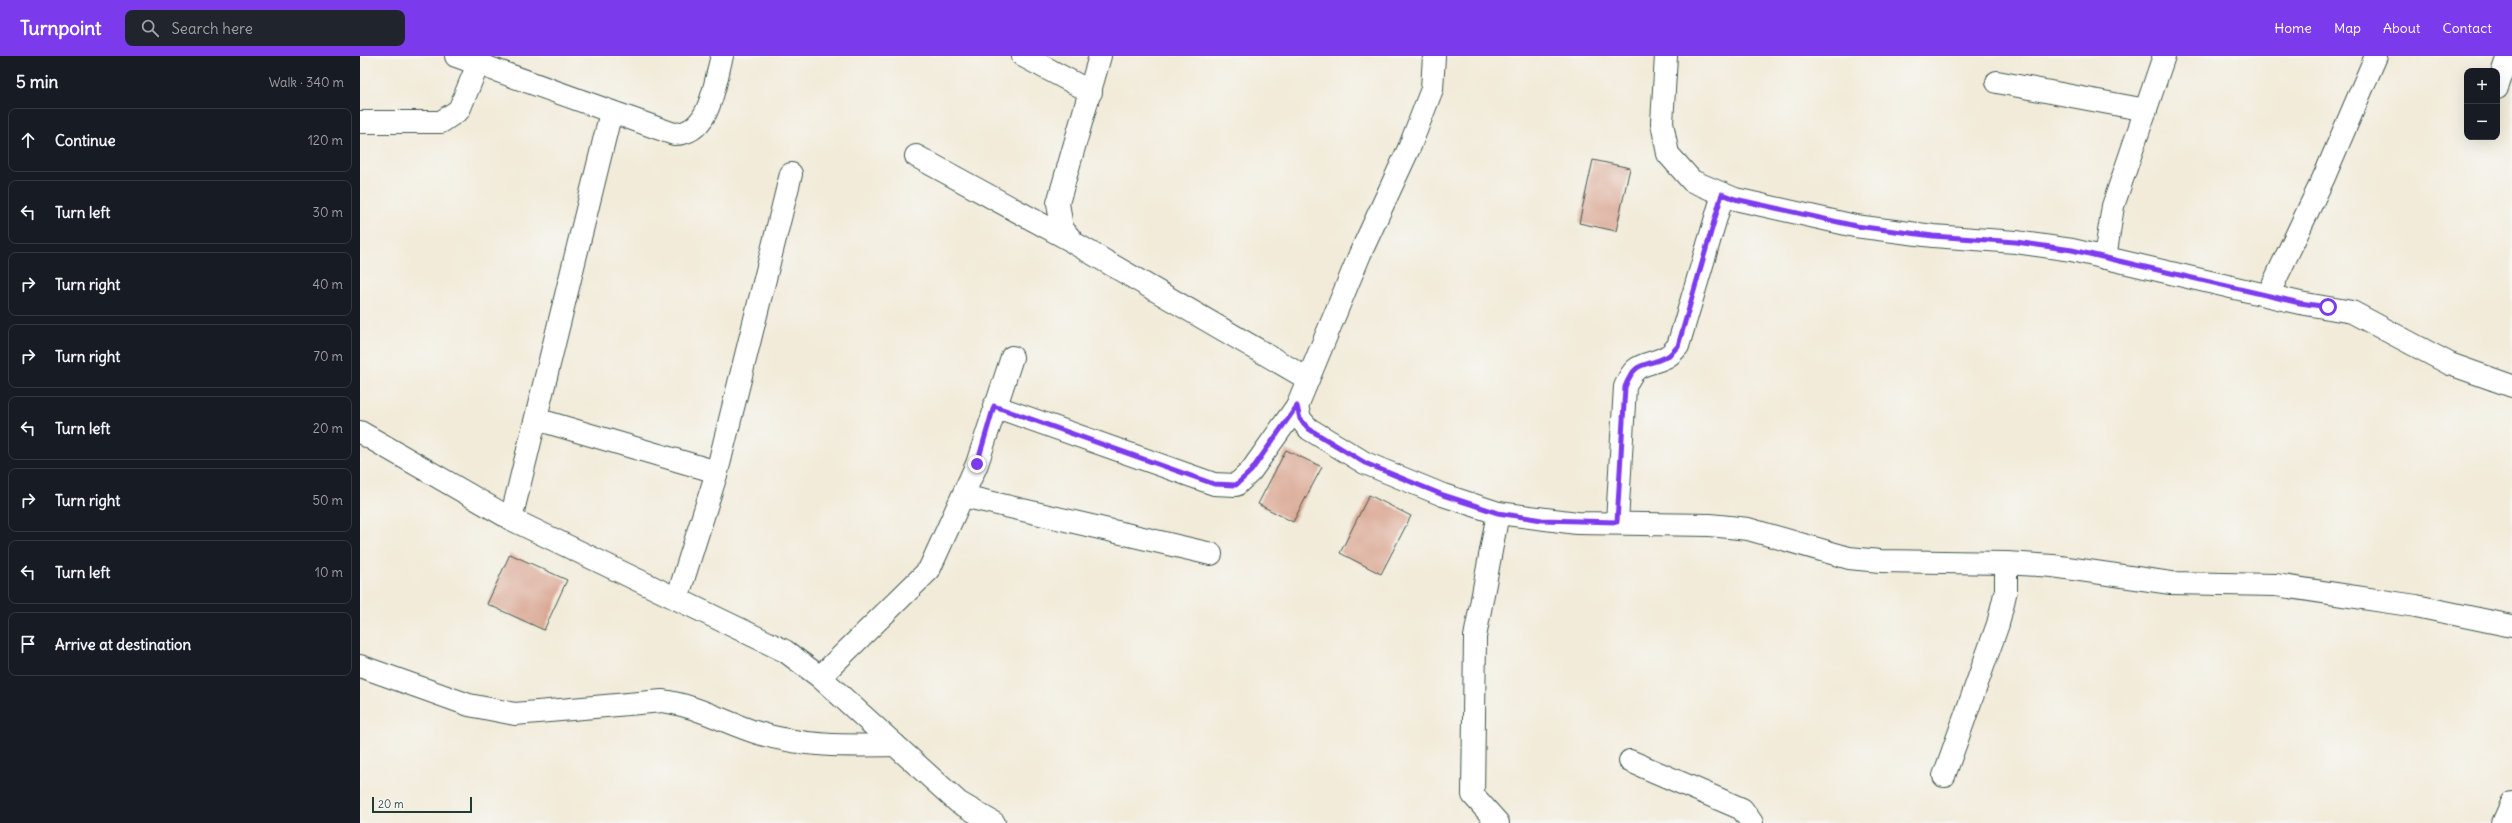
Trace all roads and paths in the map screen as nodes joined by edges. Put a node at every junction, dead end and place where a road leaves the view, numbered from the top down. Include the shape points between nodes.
1 (456, 56) edge
2 (722, 56) edge
3 (1024, 56) edge
4 (1100, 56) edge
5 (1434, 56) edge
6 (1666, 56) edge
7 (2164, 56) edge
8 (2376, 56) edge
9 (2508, 56) edge
10 (478, 64) junction
11 (2500, 79) edge
12 (1997, 82) dead end
13 (1091, 92) junction
14 (2146, 110) junction
15 (611, 112) junction
16 (360, 122) edge
17 (916, 156) dead end
18 (791, 174) dead end
19 (1722, 194) junction
20 (1074, 243) junction
21 (2105, 258) junction
22 (2268, 296) junction
23 (1012, 357) dead end
24 (1308, 379) junction
25 (2512, 386) edge
26 (994, 406) junction
27 (1297, 406) junction
28 (536, 419) junction
29 (360, 432) edge
30 (718, 472) junction
31 (963, 496) junction
32 (1498, 513) junction
33 (511, 519) junction
34 (1617, 522) junction
35 (1211, 554) dead end
36 (2006, 562) junction
37 (677, 599) junction
38 (2512, 626) edge
39 (360, 666) edge
40 (820, 677) junction
41 (895, 745) junction
42 (1630, 761) dead end
43 (1944, 776) dead end
44 (2512, 803) edge
45 (994, 823) edge
46 (1498, 823) edge
47 (1752, 823) edge
48 (2503, 823) edge

1 - 10 street
2 - 15 street via 705,115 697,127 686,134 668,132
3 - 13 street
4 - 13 street
5 - 24 street via 1432,89
6 - 19 street via 1662,123 1668,154 1692,181
7 - 14 street
8 - 22 street via 2324,177
9 - 11 street
10 - 15 street
10 - 16 street via 459,110 441,122
12 - 14 street
13 - 20 street via 1058,203 1062,228
14 - 21 street via 2113,206
15 - 28 street
17 - 20 street
18 - 30 street
19 - 21 street via 1856,226 1933,236 2016,242 2072,250
19 - 34 street via 1678,346 1667,357 1638,366 1630,374 1625,387
20 - 24 street
21 - 22 street
22 - 25 street via 2352,312 2450,364
23 - 26 street
24 - 27 street
26 - 27 street via 1214,484 1236,485 1251,471
26 - 31 street via 977,464
27 - 32 street via 1300,419 1309,429 1365,463 1443,495
28 - 30 street
28 - 33 street
29 - 33 street
30 - 37 street
31 - 35 street
31 - 40 street via 929,570
32 - 34 street via 1542,520
32 - 46 street via 1475,637 1473,795
33 - 37 street
34 - 36 street via 1748,529 1849,558 1880,561
36 - 38 street via 2171,583 2276,585 2416,606
36 - 43 street via 2006,590 1998,624
37 - 40 street via 786,651
39 - 41 street via 468,705 515,714 662,700 679,703 755,732 790,742 825,746
40 - 41 street
41 - 45 street via 958,802
42 - 47 street via 1742,809
44 - 48 street

